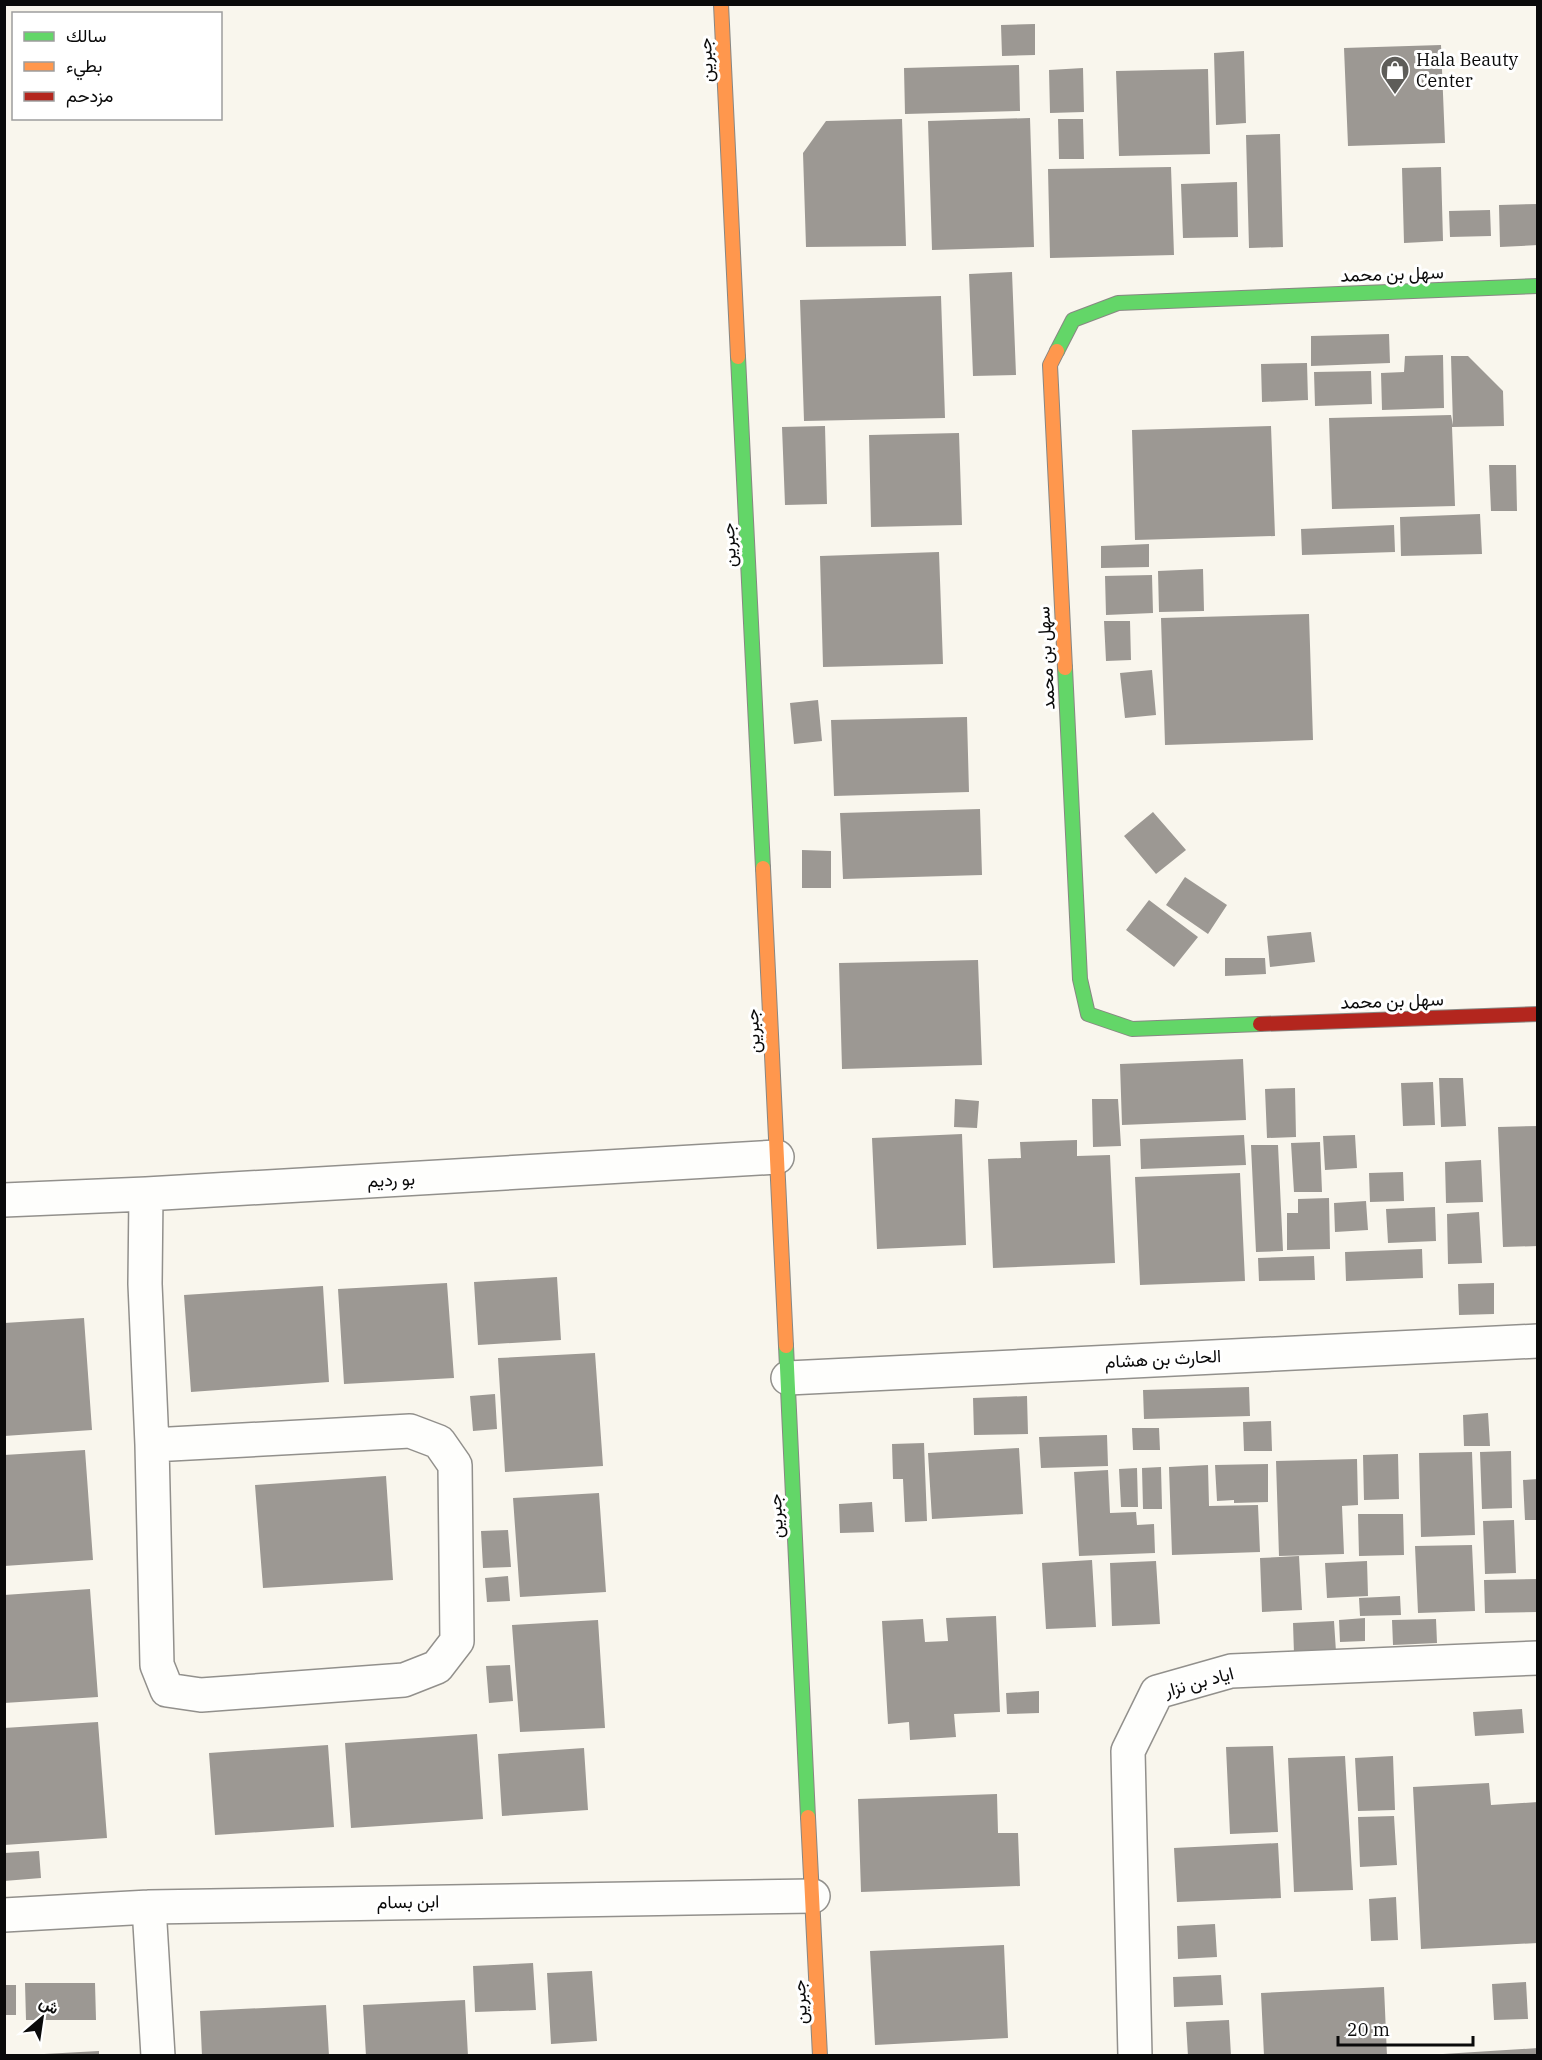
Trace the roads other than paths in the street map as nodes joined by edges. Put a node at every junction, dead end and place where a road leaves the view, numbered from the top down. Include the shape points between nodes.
1 (721, 4) edge
2 (1538, 286) edge
3 (1538, 1014) edge
4 (777, 1156) junction
5 (146, 1194) junction
6 (4, 1200) edge
7 (1538, 1341) edge
8 (788, 1378) junction
9 (152, 1445) junction
10 (1538, 1658) edge
11 (813, 1896) junction
12 (149, 1906) junction
13 (4, 1915) edge
14 (158, 2055) edge
15 (820, 2055) edge
16 (1135, 2055) edge

1 - 4 street, جبرين
2 - 3 street, سهل بن محمد via 1118,303 1073,320 1050,365 1080,979 1088,1014 1132,1029
4 - 5 street, بو رديم
4 - 8 street, جبرين
5 - 6 street, بو رديم
5 - 9 street via 145,1284
7 - 8 street, الحارث بن هشام
8 - 11 street, جبرين
9 - 9 street via 157,1665 167,1690 201,1695 404,1680 437,1667 457,1641 455,1466 439,1442 410,1431
10 - 16 street, اياد بن نزار via 1231,1671 1157,1692 1128,1751
11 - 12 street, ابن بسام
11 - 15 street, جبرين
12 - 13 street, ابن بسام
12 - 14 street

